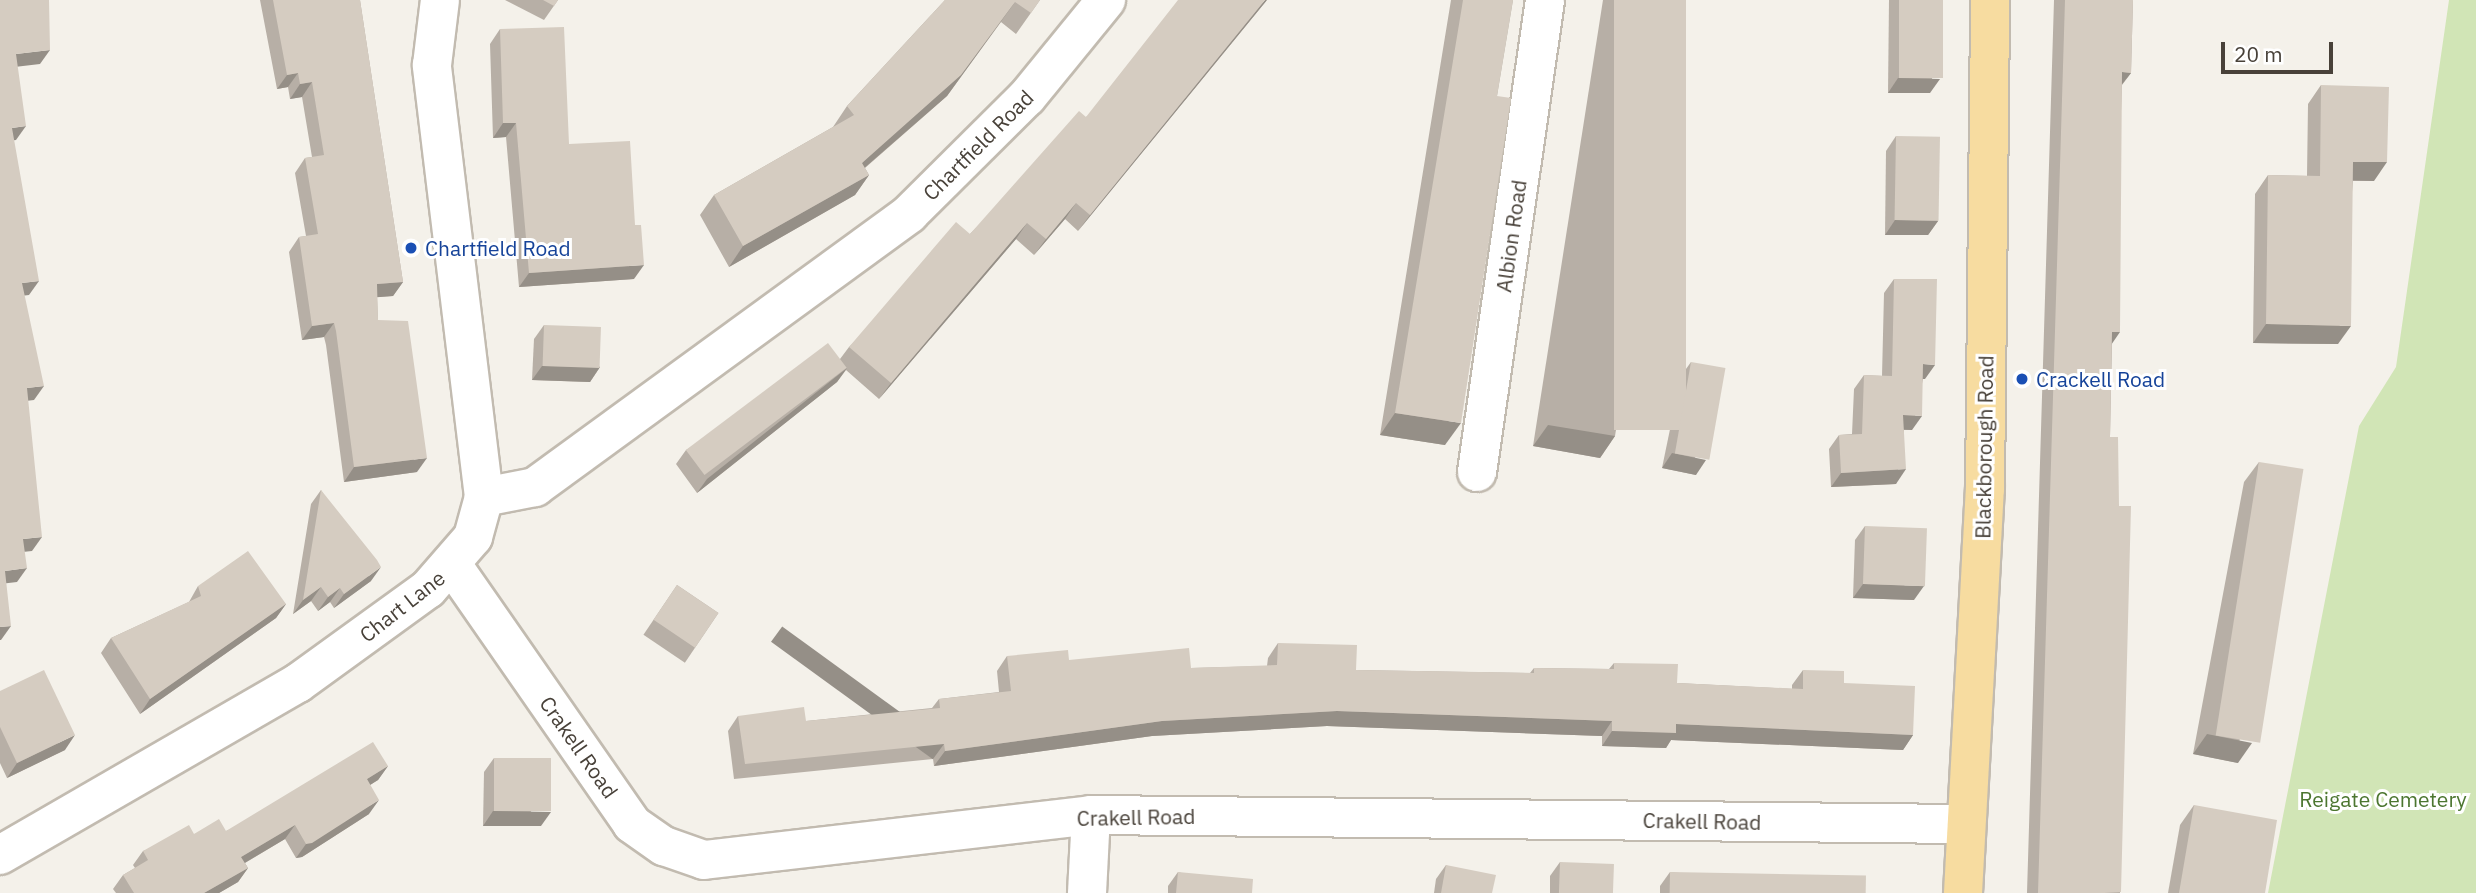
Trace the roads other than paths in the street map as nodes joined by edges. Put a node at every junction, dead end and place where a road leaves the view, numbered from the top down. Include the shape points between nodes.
1 (1106, 0) edge
2 (1545, 0) edge
3 (1990, 0) edge
4 (432, 6) edge
5 (1477, 472) dead end
6 (484, 497) junction
7 (453, 566) junction
8 (1091, 815) junction
9 (1965, 824) junction
10 (0, 855) edge
11 (1087, 893) edge
12 (1964, 893) edge

1 - 6 street, Chartfield Road via 1027,97 909,214 535,487
2 - 5 street, Albion Road
3 - 9 main road, Blackborough Road via 1985,489
4 - 6 street, Chart Lane via 432,65
6 - 7 street, Chart Lane via 473,537
7 - 8 street, Crakell Road via 632,824 664,846 704,860
7 - 10 street, Chart Lane via 298,683
8 - 9 street, Crakell Road
8 - 11 street
9 - 12 main road, Blackborough Road

